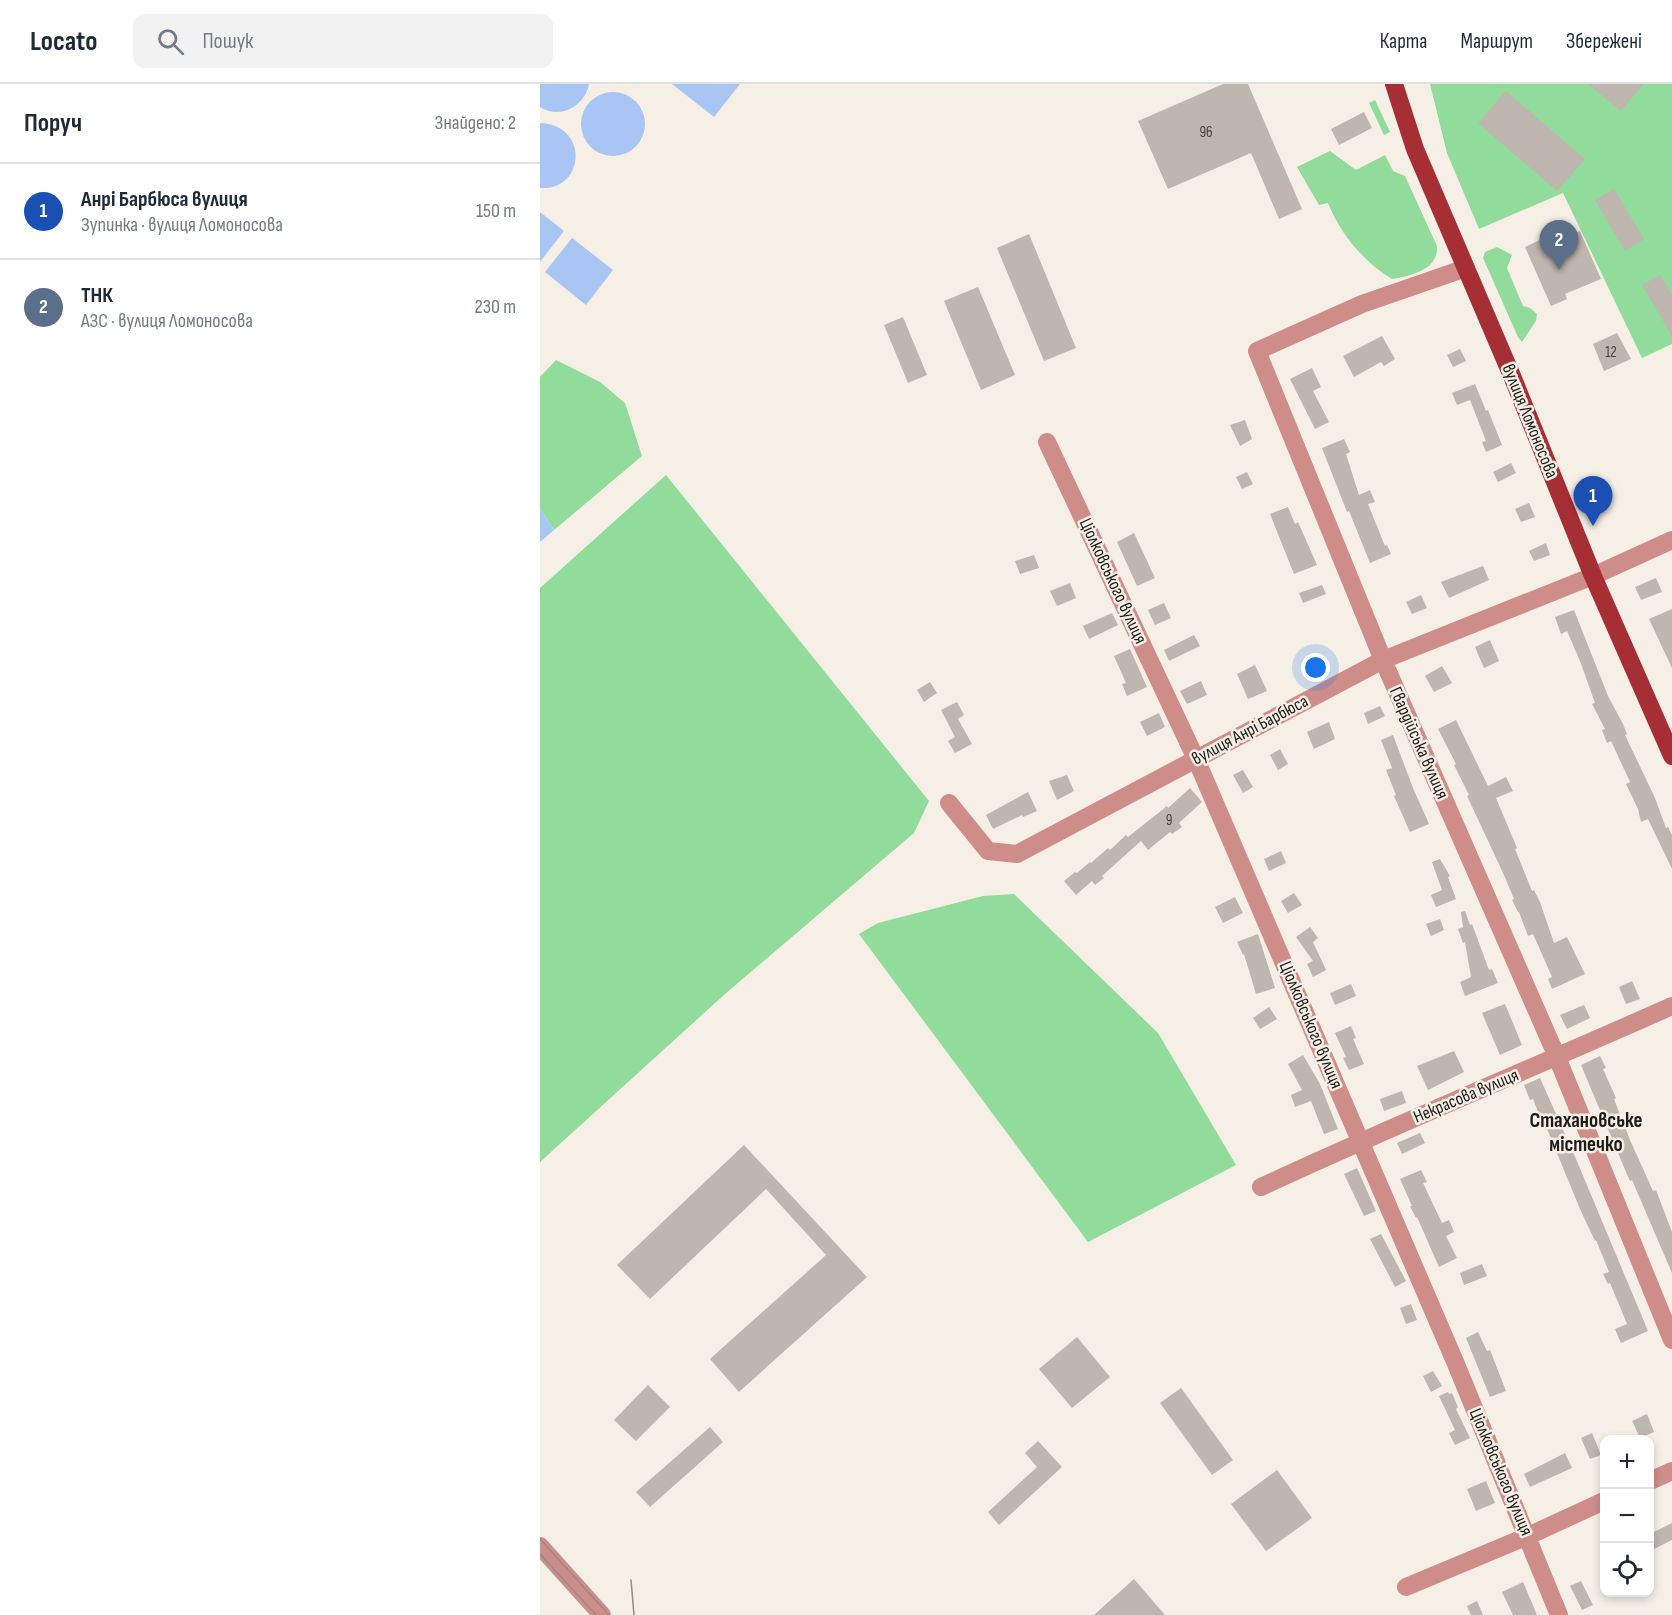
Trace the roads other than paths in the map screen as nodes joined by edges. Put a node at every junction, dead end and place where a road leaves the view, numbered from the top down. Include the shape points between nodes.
1 (1394, 84) edge
2 (1466, 268) junction
3 (1047, 441) dead end
4 (1672, 540) edge
5 (1593, 576) junction
6 (1383, 660) junction
7 (1672, 756) edge
8 (1196, 759) junction
9 (949, 803) dead end
10 (1672, 1006) edge
11 (1557, 1057) junction
12 (1361, 1140) junction
13 (1261, 1187) dead end
14 (1672, 1340) edge
15 (1672, 1471) edge
16 (1654, 1479) edge
17 (1600, 1504) edge
18 (1528, 1536) junction
19 (540, 1546) edge
20 (1406, 1587) dead end
21 (602, 1615) edge
22 (1559, 1615) edge

1 - 2 main road, вулиця Ломоносова via 1415,149
2 - 5 main road, вулиця Ломоносова
2 - 6 street, Гвардійська вулиця via 1362,304 1257,351
3 - 8 street, Ціолковського вулиця
4 - 5 street, вулиця Анрі Барбюса
5 - 6 street, вулиця Анрі Барбюса
5 - 7 main road, вулиця Ломоносова
6 - 8 street, вулиця Анрі Барбюса
6 - 11 street, Гвардійська вулиця
8 - 9 street, вулиця Анрі Барбюса via 1017,854 988,851
8 - 12 street, Ціолковського вулиця
10 - 11 street, Некрасова вулиця
11 - 12 street, Некрасова вулиця
11 - 14 street, Гвардійська вулиця
12 - 13 street, Некрасова вулиця
12 - 18 street, Ціолковського вулиця
15 - 16 street
17 - 18 street
18 - 20 street
18 - 22 street, Ціолковського вулиця
19 - 21 street

